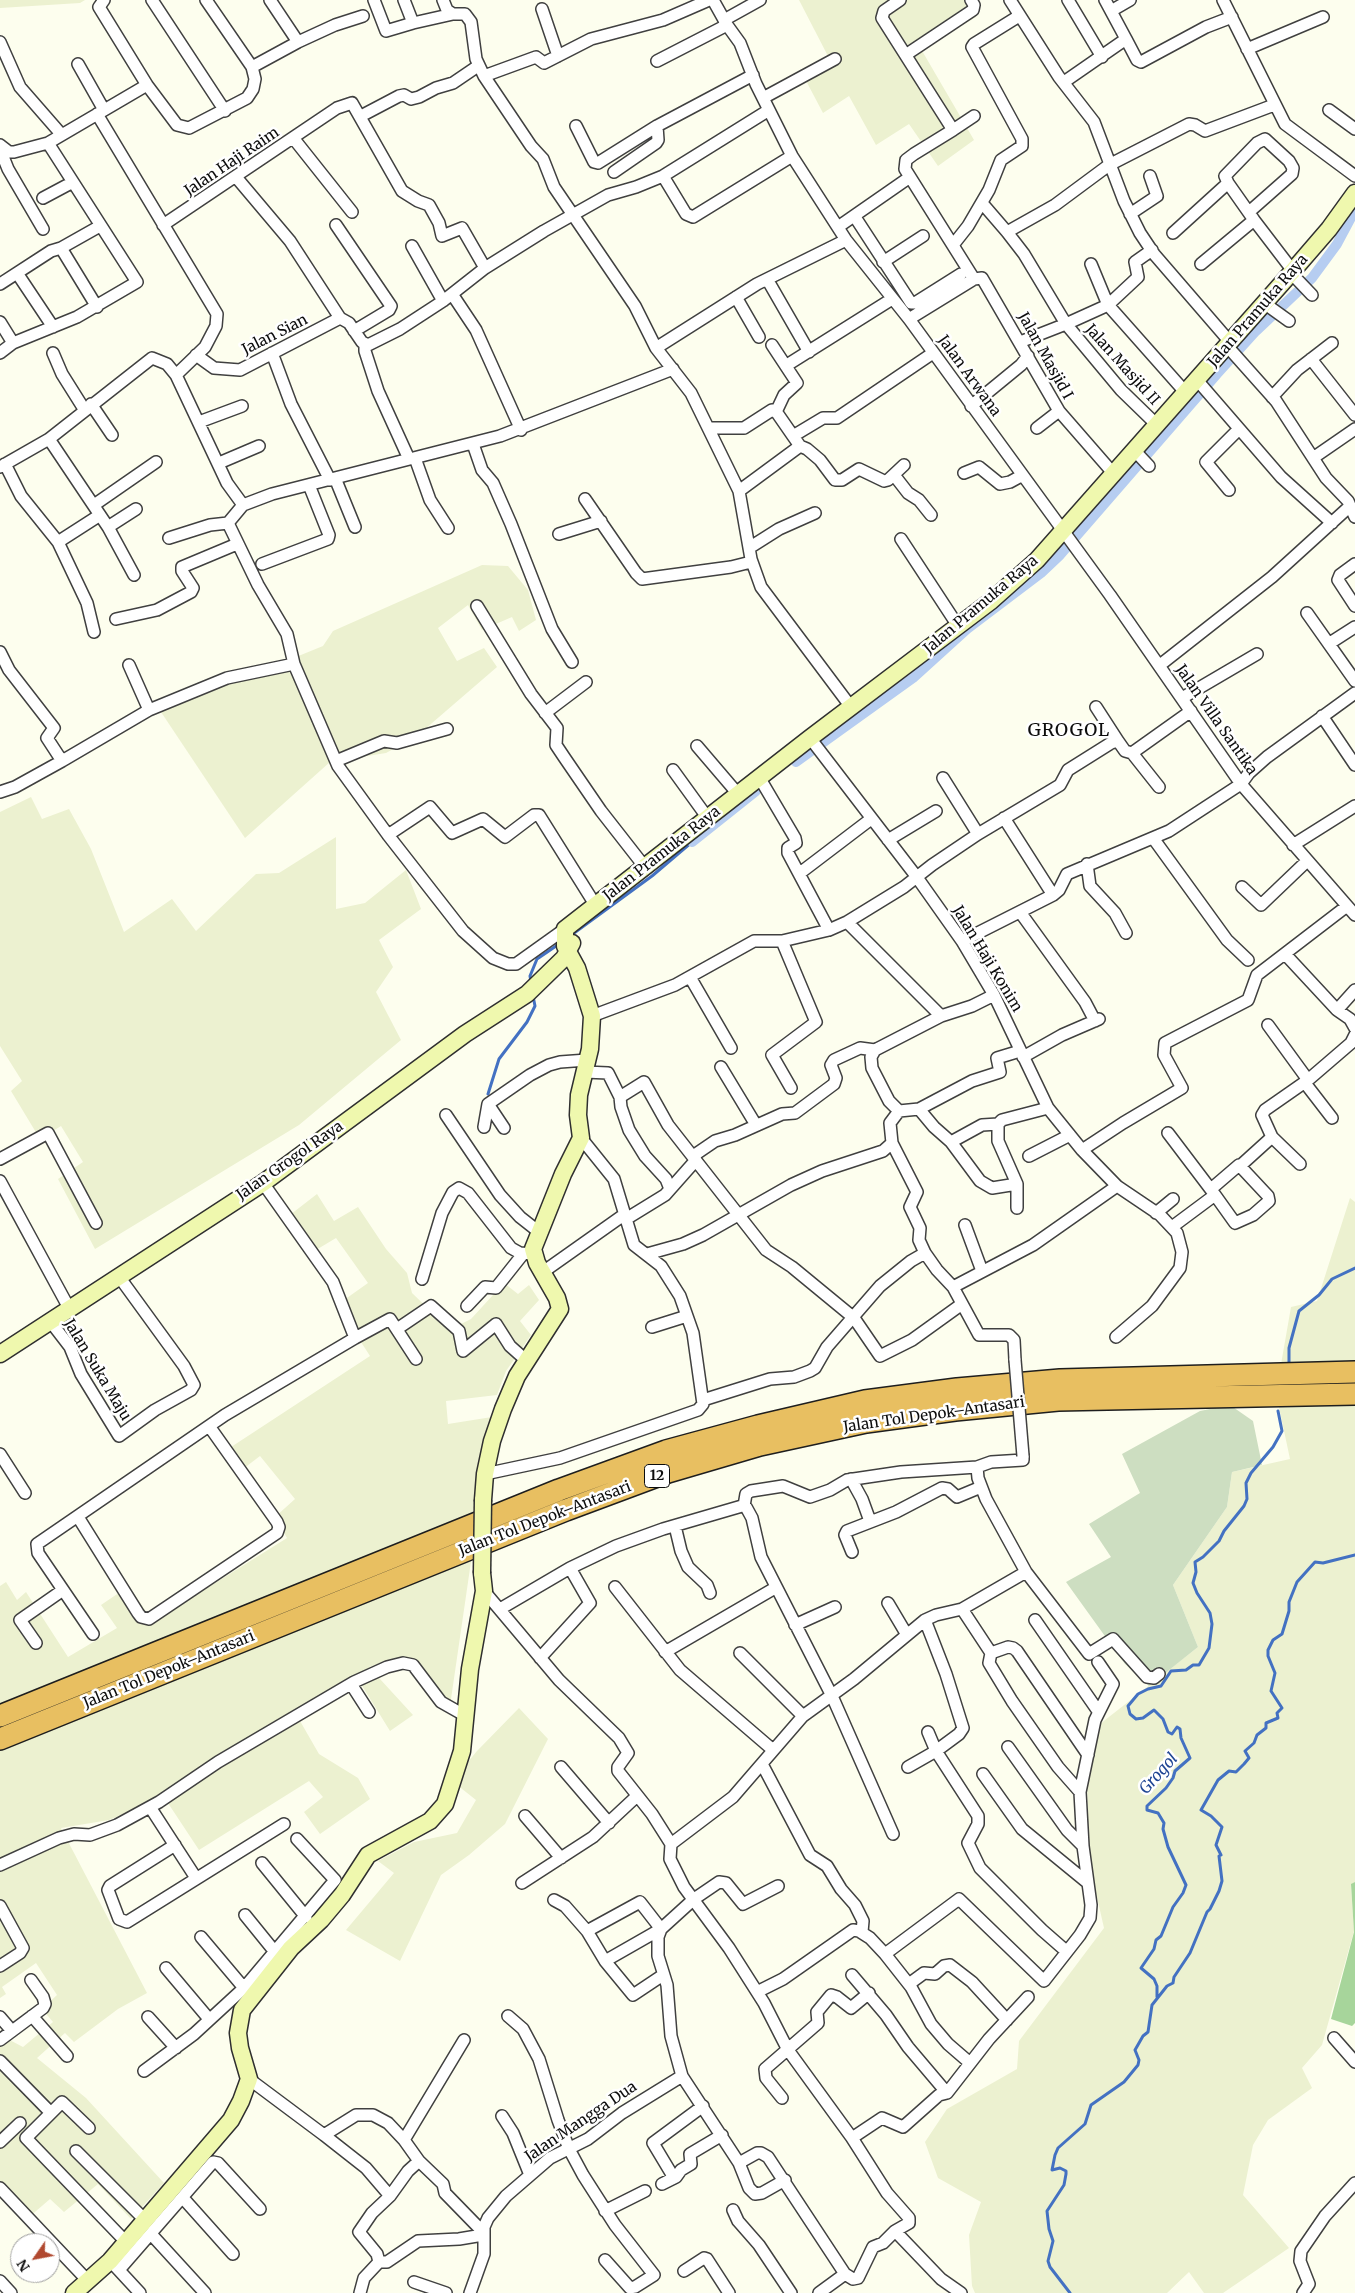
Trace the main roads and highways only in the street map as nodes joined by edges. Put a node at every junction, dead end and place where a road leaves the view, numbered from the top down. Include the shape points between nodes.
1 (1355, 1372) edge
2 (1355, 1394) edge
3 (0, 1716) edge
4 (0, 1739) edge

1 - 3 highway, Jalan Tol Depok–Antasari / 12 via 1060,1380 957,1389 865,1401 758,1426 666,1451 559,1490
2 - 4 highway, Jalan Tol Depok–Antasari / 12 via 1058,1400 866,1422 760,1445 668,1472 566,1510

